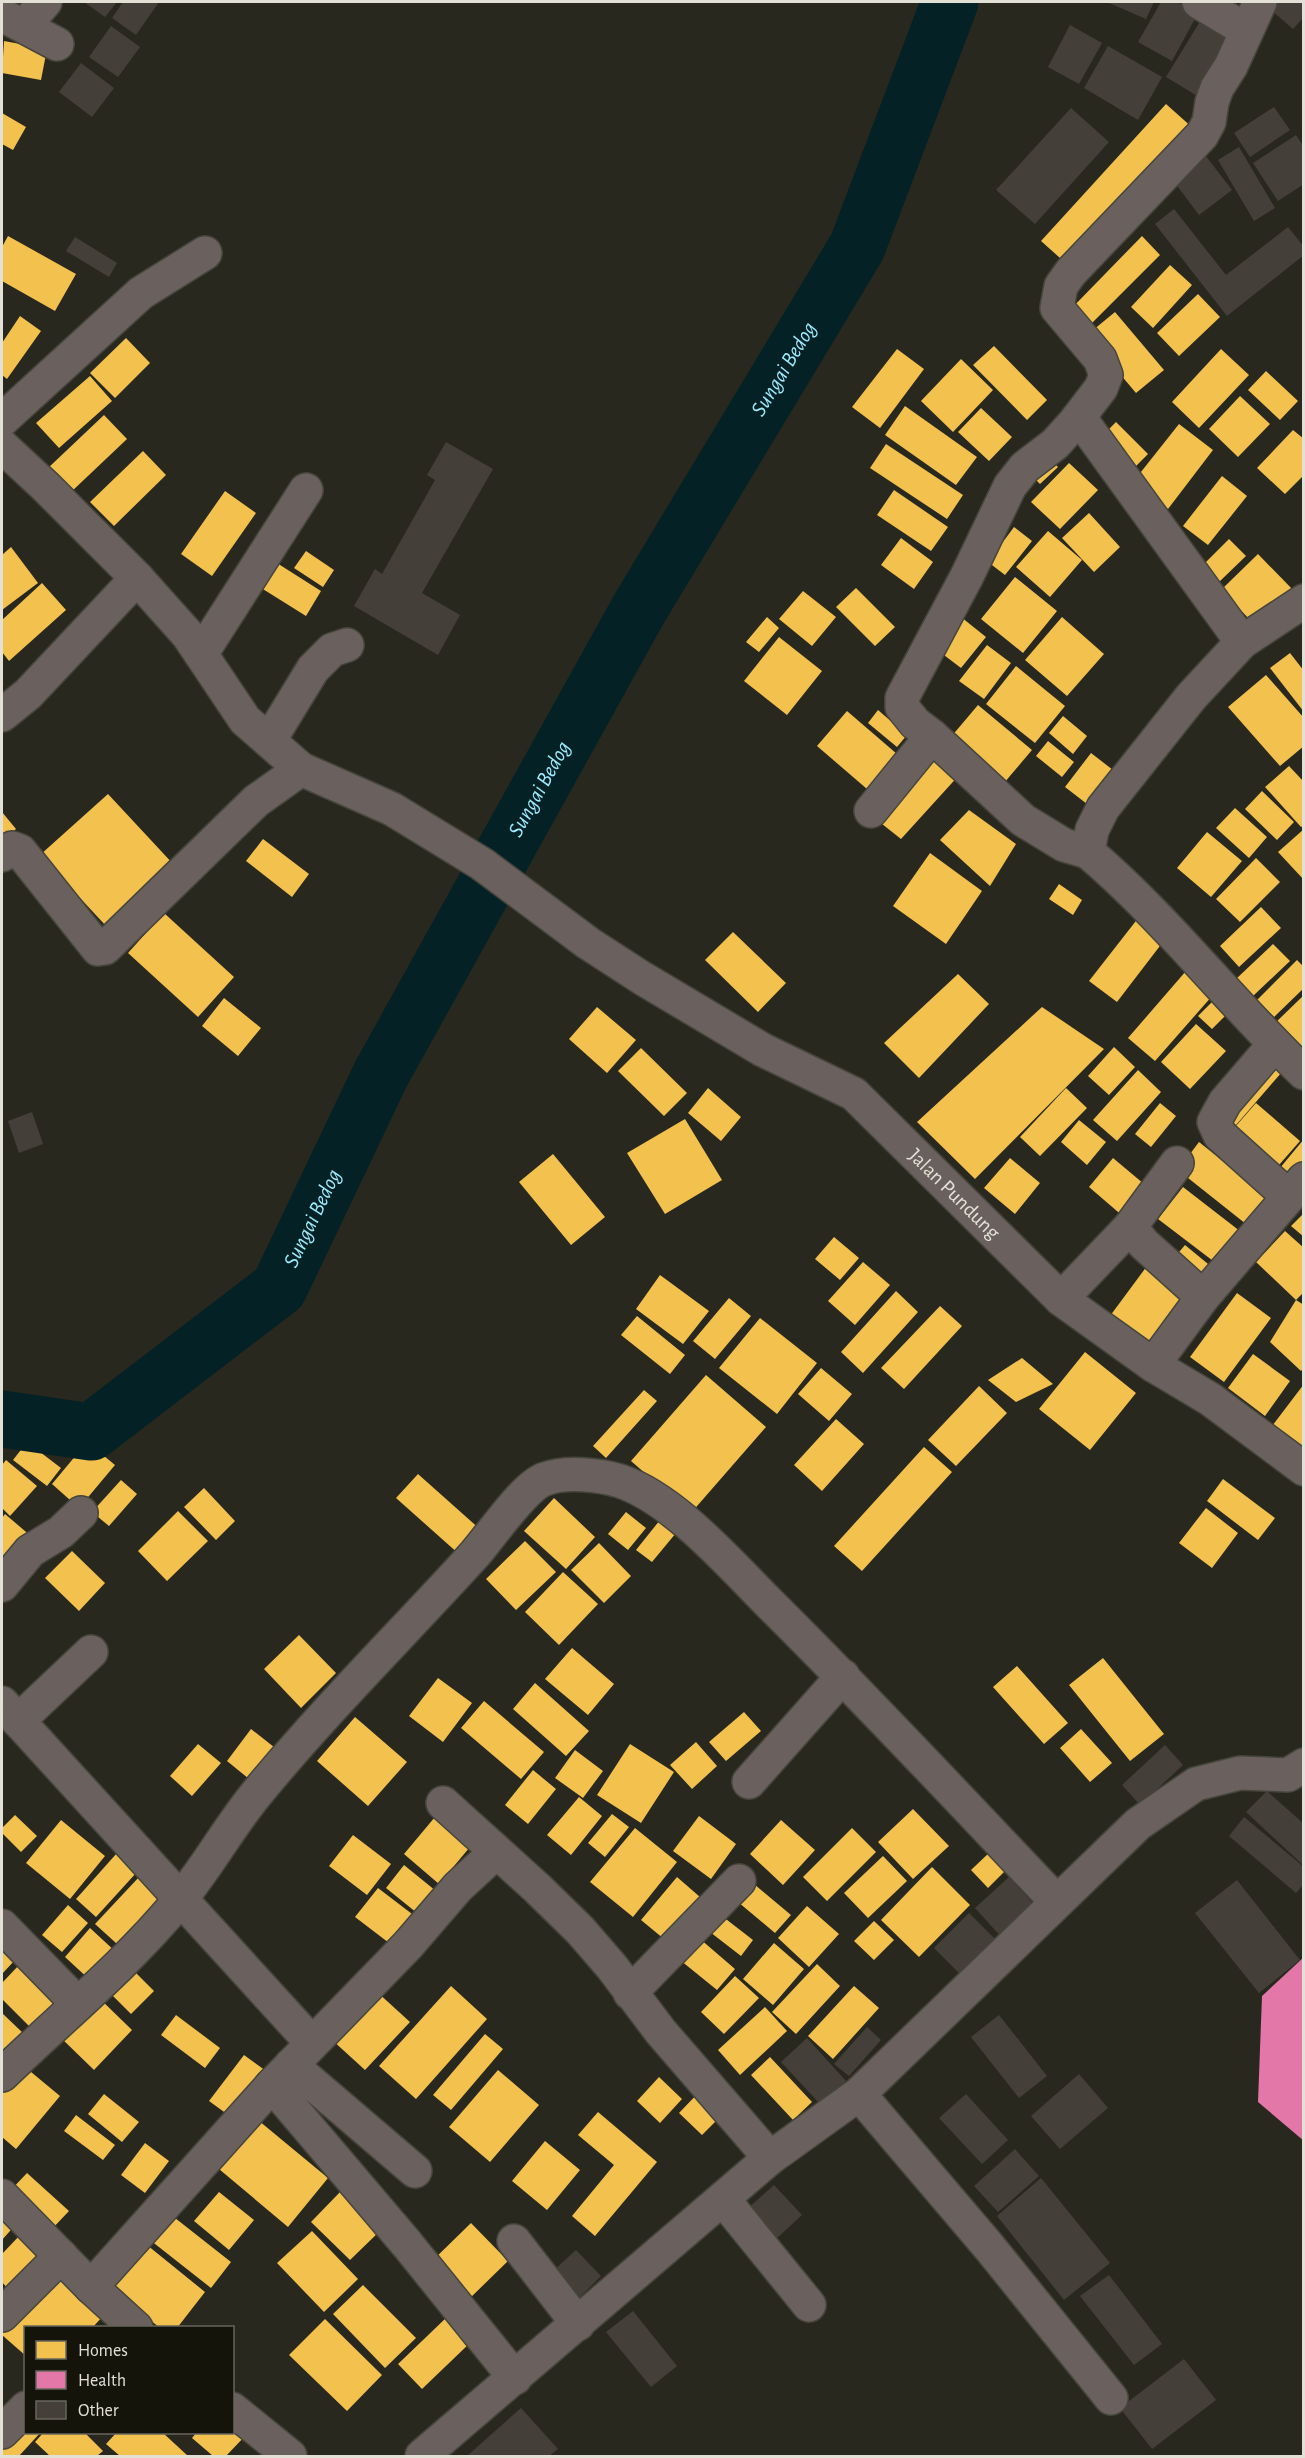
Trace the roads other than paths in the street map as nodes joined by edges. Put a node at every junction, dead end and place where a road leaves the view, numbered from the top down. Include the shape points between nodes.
1 (1199, 2) edge
2 (24, 14) edge
3 (1253, 16) edge
4 (57, 44) dead end
5 (205, 253) dead end
6 (1078, 417) junction
7 (2, 420) edge
8 (2, 446) edge
9 (306, 490) dead end
10 (137, 578) junction
11 (1304, 602) edge
12 (1242, 642) junction
13 (347, 645) dead end
14 (201, 654) junction
15 (2, 715) edge
16 (932, 736) junction
17 (269, 741) junction
18 (301, 769) junction
19 (871, 811) dead end
20 (1088, 852) junction
21 (2, 855) edge
22 (1274, 1045) junction
23 (1304, 1073) edge
24 (1178, 1163) dead end
25 (1296, 1187) edge
26 (1130, 1227) junction
27 (1203, 1297) junction
28 (1061, 1299) junction
29 (1153, 1365) junction
30 (1304, 1469) edge
31 (81, 1513) dead end
32 (2, 1585) edge
33 (91, 1652) dead end
34 (843, 1676) junction
35 (10, 1712) edge
36 (1304, 1765) edge
37 (749, 1782) dead end
38 (443, 1803) dead end
39 (496, 1852) junction
40 (739, 1881) dead end
41 (180, 1900) junction
42 (1056, 1901) junction
43 (2, 1926) edge
44 (630, 1993) junction
45 (78, 2004) junction
46 (292, 2064) junction
47 (2, 2075) edge
48 (859, 2094) junction
49 (770, 2158) junction
50 (415, 2171) dead end
51 (2, 2196) edge
52 (723, 2199) junction
53 (514, 2241) dead end
54 (61, 2256) junction
55 (91, 2287) junction
56 (809, 2305) dead end
57 (2, 2315) edge
58 (120, 2323) edge
59 (578, 2324) junction
60 (515, 2378) junction
61 (1111, 2398) dead end
62 (24, 2410) edge
63 (234, 2411) edge
64 (2, 2432) edge
65 (290, 2457) edge
66 (422, 2457) edge

1 - 3 street
2 - 4 street
3 - 6 street via 1217,88 1202,135 1061,286 1057,308 1100,359 1106,375 1101,388
5 - 7 street via 141,293
6 - 12 street
6 - 16 street via 1010,486 967,576 909,681 902,707
8 - 10 street, Jalan Pundung
9 - 14 street
10 - 14 street, Jalan Pundung
10 - 15 street via 28,694
11 - 12 street
12 - 20 street via 1191,697 1103,808 1092,830
13 - 17 street via 332,650 313,669
14 - 17 street, Jalan Pundung via 245,720
16 - 19 street
16 - 20 street via 1023,820 1064,845
17 - 18 street, Jalan Pundung
18 - 21 street via 256,801 105,948 98,949 20,851 12,848
18 - 28 street, Jalan Pundung via 392,809 482,864 642,978 763,1050 854,1094
20 - 22 street via 1131,892
22 - 23 street
22 - 25 street via 1225,1102 1214,1122 1220,1135
24 - 26 street
25 - 27 street
26 - 27 street
26 - 28 street
27 - 29 street
28 - 29 street, Jalan Pundung
29 - 30 street, Jalan Pundung via 1210,1399
31 - 32 street via 61,1532 30,1551
33 - 35 street
34 - 37 street
34 - 41 street via 724,1556 645,1493 619,1481 593,1476 544,1479 526,1492 476,1552 336,1701 250,1802
34 - 42 street
35 - 41 street
36 - 42 street via 1288,1775 1240,1773 1196,1784 1138,1824
38 - 39 street
39 - 44 street via 580,1930
39 - 46 street via 458,1887 408,1945
40 - 44 street
41 - 45 street
41 - 46 street
42 - 48 street
43 - 45 street
44 - 49 street
45 - 47 street
46 - 50 street
46 - 55 street
46 - 60 street via 407,2244
48 - 49 street
48 - 61 street
49 - 52 street
51 - 54 street
52 - 56 street
52 - 59 street
53 - 59 street
54 - 55 street
54 - 57 street
55 - 58 street
59 - 60 street
60 - 66 street
62 - 64 street
63 - 65 street

